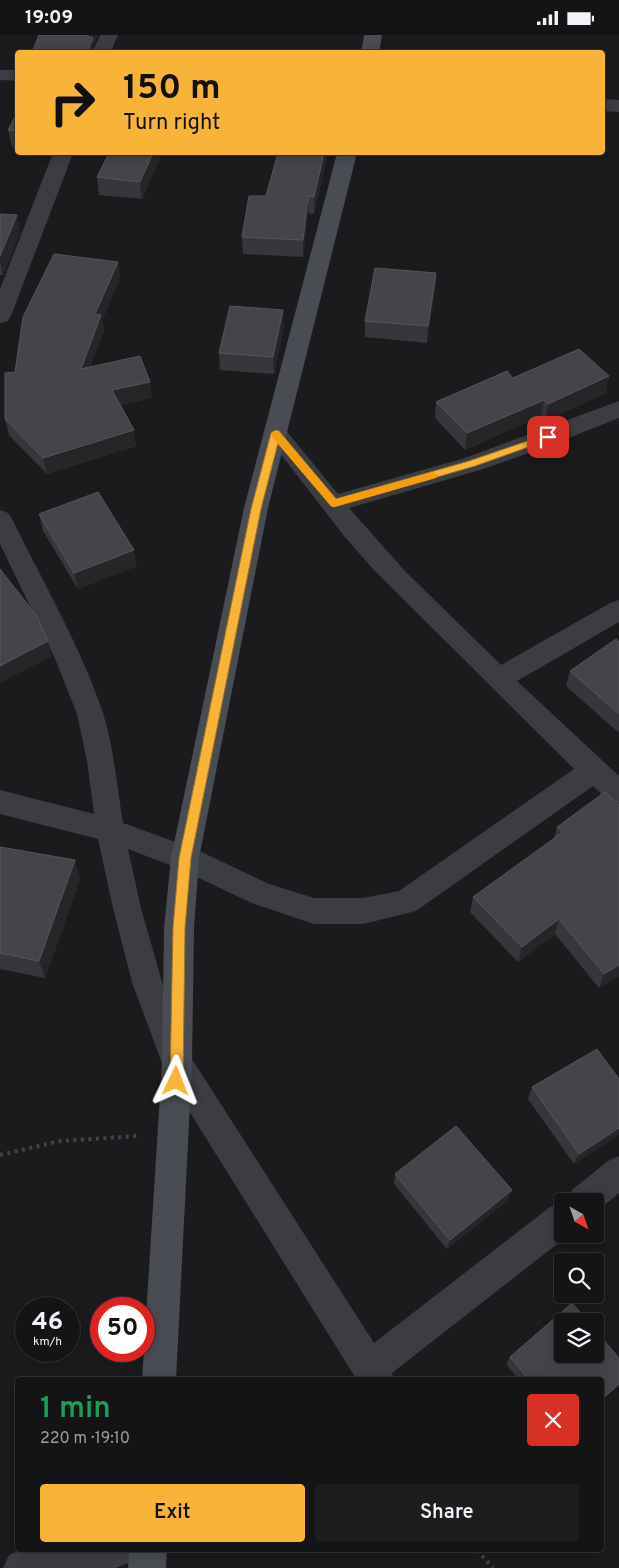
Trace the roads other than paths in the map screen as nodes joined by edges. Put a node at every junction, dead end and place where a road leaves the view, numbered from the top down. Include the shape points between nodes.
1 (109, 35) edge
2 (373, 35) edge
3 (102, 50) edge
4 (370, 50) edge
5 (0, 75) edge
6 (15, 76) edge
7 (605, 105) edge
8 (619, 106) edge
9 (62, 155) edge
10 (346, 155) edge
11 (0, 316) edge
12 (619, 409) edge
13 (276, 433) junction
14 (334, 503) junction
15 (0, 519) edge
16 (619, 610) edge
17 (499, 679) junction
18 (593, 771) junction
19 (619, 793) edge
20 (0, 802) edge
21 (110, 830) junction
22 (185, 858) junction
23 (178, 1063) junction
24 (619, 1172) edge
25 (594, 1193) edge
26 (554, 1226) edge
27 (374, 1374) edge
28 (159, 1377) edge
29 (105, 1552) edge
30 (148, 1552) edge
31 (22, 1568) edge
32 (147, 1568) edge

1 - 3 street
2 - 4 main road
5 - 6 street
7 - 8 street
9 - 11 street
10 - 13 main road
12 - 14 street via 472,464
13 - 14 street
13 - 22 main road via 256,509
14 - 17 street via 398,579
15 - 21 street via 67,656 90,714
16 - 17 street
17 - 18 street
18 - 19 street
18 - 22 street via 406,902 363,911 314,911 262,894
20 - 21 street
21 - 22 street
21 - 23 street via 147,982
22 - 23 main road via 179,928
23 - 27 street
23 - 28 main road
24 - 25 street
26 - 27 street
29 - 31 street
30 - 32 main road

